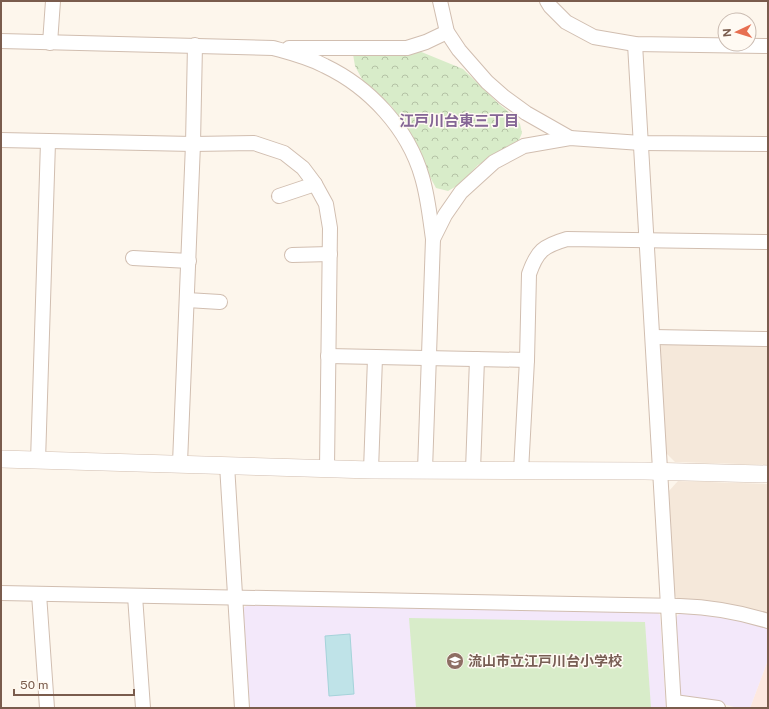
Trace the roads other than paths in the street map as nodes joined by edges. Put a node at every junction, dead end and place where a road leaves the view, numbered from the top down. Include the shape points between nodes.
1 (53, 1) edge
2 (440, 1) edge
3 (548, 1) edge
4 (446, 32) junction
5 (1, 41) edge
6 (50, 43) junction
7 (635, 44) junction
8 (195, 45) junction
9 (768, 46) edge
10 (273, 48) junction
11 (570, 138) junction
12 (1, 140) edge
13 (48, 142) junction
14 (641, 143) junction
15 (193, 144) junction
16 (768, 144) edge
17 (315, 184) junction
18 (279, 196) dead end
19 (433, 239) junction
20 (646, 241) junction
21 (768, 242) edge
22 (330, 254) junction
23 (292, 255) dead end
24 (133, 258) dead end
25 (189, 261) junction
26 (187, 300) junction
27 (220, 302) dead end
28 (652, 337) junction
29 (768, 339) edge
30 (328, 356) junction
31 (428, 357) junction
32 (375, 358) junction
33 (477, 359) junction
34 (527, 360) junction
35 (1, 459) edge
36 (38, 460) junction
37 (180, 463) junction
38 (227, 465) junction
39 (327, 468) junction
40 (371, 470) junction
41 (425, 470) junction
42 (473, 470) junction
43 (521, 471) junction
44 (660, 471) junction
45 (768, 474) edge
46 (1, 593) edge
47 (39, 594) junction
48 (135, 596) junction
49 (235, 597) junction
50 (668, 606) junction
51 (768, 622) edge
52 (674, 705) edge
53 (46, 708) edge
54 (143, 708) edge
55 (242, 708) edge
56 (718, 708) edge

1 - 6 street
2 - 4 street
3 - 7 street via 566,22 594,37
4 - 10 street via 407,48
4 - 11 street via 470,64 504,97 534,119
5 - 6 street
6 - 8 street
7 - 9 street
7 - 14 street
8 - 10 street
8 - 15 street
10 - 19 street via 304,57 344,76 383,109 413,152 422,176
11 - 14 street
11 - 19 street via 524,146 494,162 461,192
12 - 13 street
13 - 15 street
13 - 36 street
14 - 16 street
14 - 20 street
15 - 17 street via 254,143 284,153 303,168
15 - 25 street
17 - 18 street
17 - 22 street via 326,204 330,228
19 - 31 street
20 - 21 street
20 - 28 street
20 - 34 street via 567,239 553,243 540,251 529,274
22 - 23 street
22 - 30 street
24 - 25 street
25 - 26 street
26 - 27 street
26 - 37 street
28 - 29 street
28 - 44 street
30 - 32 street
30 - 39 street
31 - 32 street
31 - 33 street
31 - 41 street
32 - 40 street
33 - 34 street
33 - 42 street
34 - 43 street
35 - 36 street
36 - 37 street
37 - 38 street
38 - 39 street
38 - 49 street
39 - 40 street
40 - 41 street
41 - 42 street
42 - 43 street
43 - 44 street
44 - 45 street
44 - 50 street
46 - 47 street
47 - 48 street
47 - 53 street
48 - 49 street
48 - 54 street
49 - 50 street
49 - 55 street
50 - 51 street via 730,611
50 - 52 street
52 - 56 street

